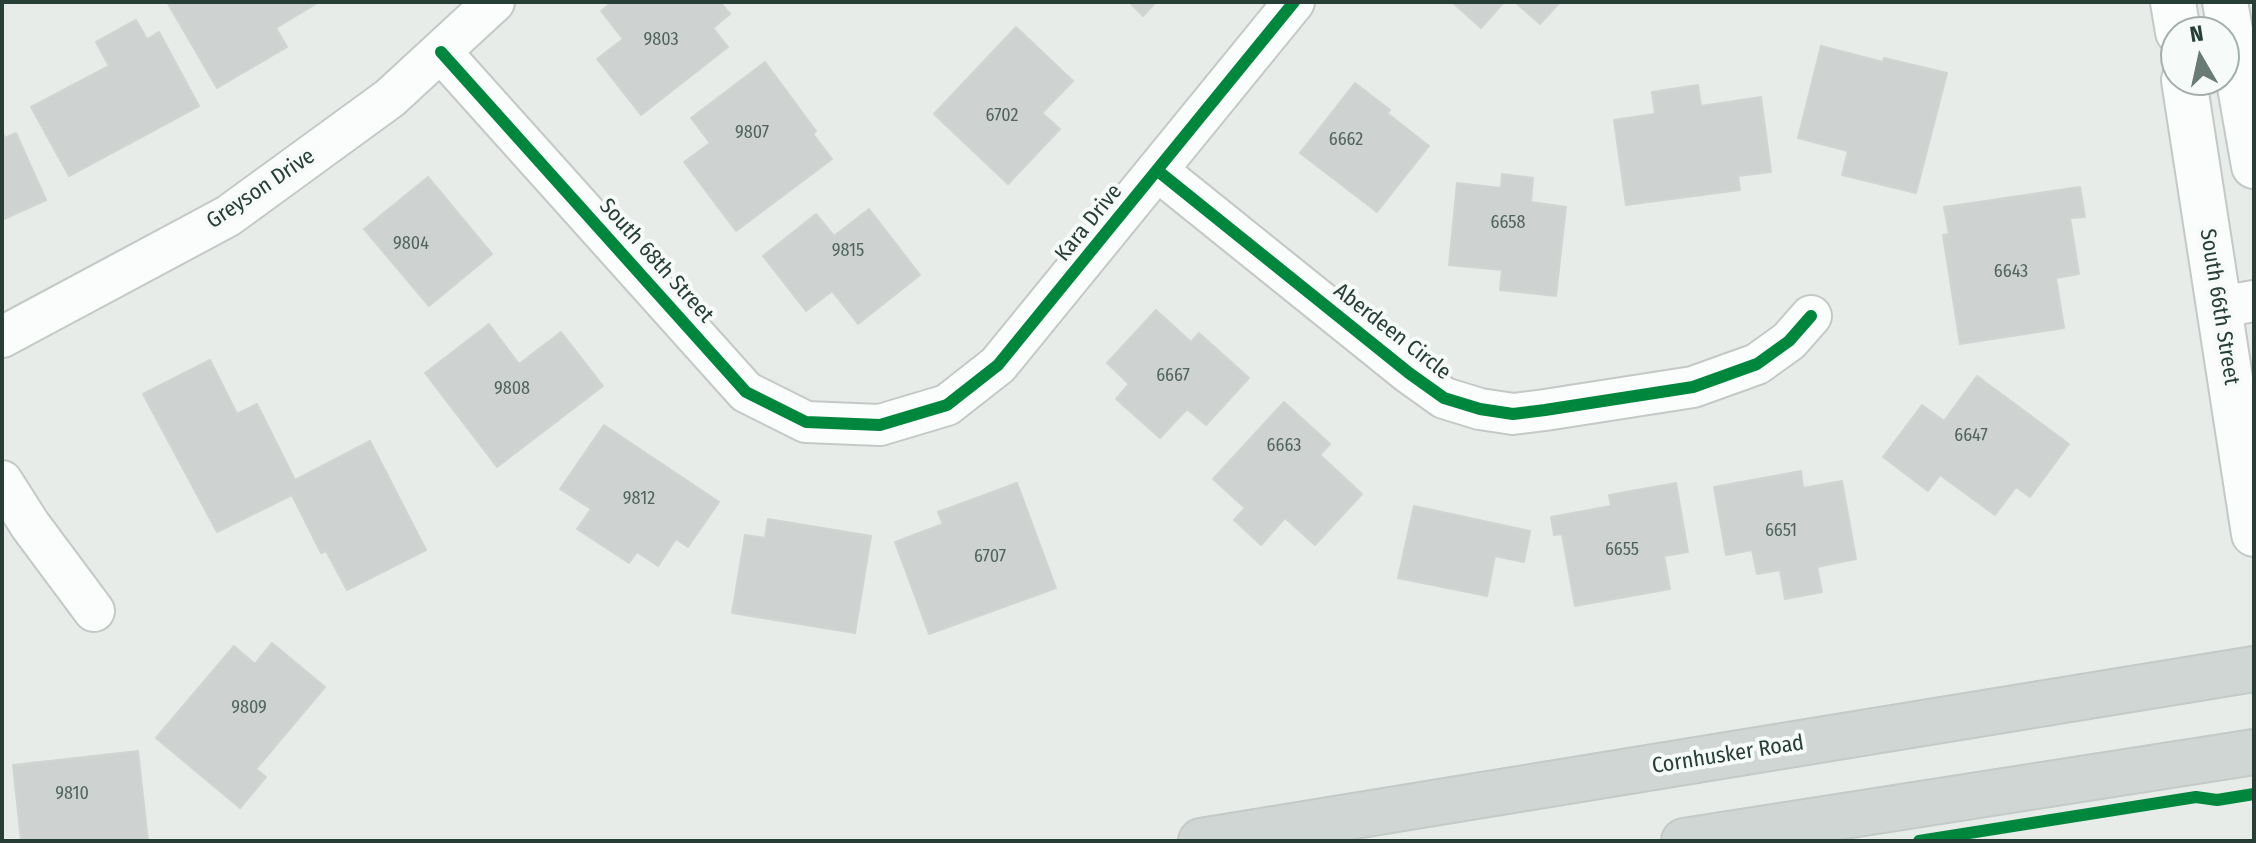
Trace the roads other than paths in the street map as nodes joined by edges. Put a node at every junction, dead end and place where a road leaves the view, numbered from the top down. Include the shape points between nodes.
1 (494, 2) edge
2 (1294, 2) edge
3 (2225, 2) edge
4 (441, 52) junction
5 (2188, 96) edge
6 (2254, 166) edge
7 (1158, 171) junction
8 (2237, 304) edge
9 (1811, 316) dead end
10 (2, 337) edge
11 (880, 425) joint
12 (2, 481) edge
13 (2254, 534) edge
14 (94, 611) dead end
15 (2254, 669) edge
16 (2254, 752) edge
17 (1201, 841) edge
18 (1684, 841) edge

1 - 4 street, Greyson Drive
2 - 7 street, Kara Drive
3 - 6 street
4 - 10 street, Greyson Drive via 390,98 228,216
4 - 11 street, South 68th Street via 746,392 806,422
5 - 8 street, South 66th Street
7 - 9 street, Aberdeen Circle via 1409,373 1444,398 1480,409 1513,414 1693,387 1757,364 1789,341
7 - 11 street, Kara Drive via 998,365 947,405
8 - 13 street, South 66th Street
12 - 14 street
15 - 17 main road, Cornhusker Road
16 - 18 main road

